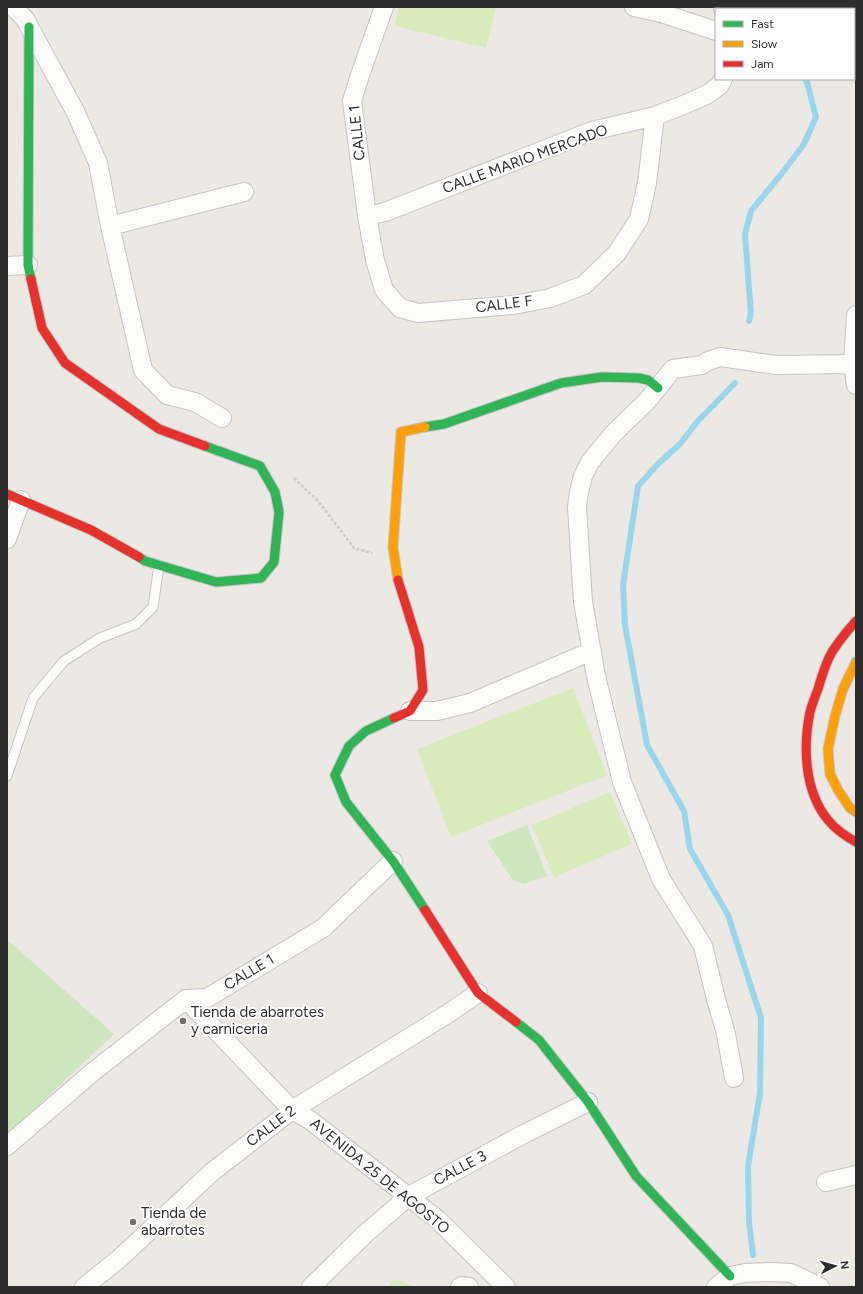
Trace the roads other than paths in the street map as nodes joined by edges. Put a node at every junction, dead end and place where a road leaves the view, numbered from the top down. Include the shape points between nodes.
1 (13, 7) edge
2 (384, 7) edge
3 (634, 7) edge
4 (29, 26) junction
5 (715, 31) edge
6 (722, 80) edge
7 (655, 116) junction
8 (244, 192) dead end
9 (367, 216) junction
10 (110, 226) junction
11 (28, 265) junction
12 (7, 266) edge
13 (856, 315) edge
14 (852, 364) junction
15 (856, 385) edge
16 (658, 388) junction
17 (222, 418) dead end
18 (14, 497) edge
19 (7, 539) edge
20 (159, 566) junction
21 (856, 621) edge
22 (592, 651) junction
23 (856, 662) edge
24 (410, 712) junction
25 (7, 776) edge
26 (856, 812) edge
27 (856, 842) edge
28 (393, 861) junction
29 (478, 993) junction
30 (186, 998) junction
31 (734, 1078) dead end
32 (588, 1102) junction
33 (292, 1110) junction
34 (7, 1146) edge
35 (856, 1175) edge
36 (826, 1182) dead end
37 (409, 1196) junction
38 (730, 1276) junction
39 (84, 1287) edge
40 (311, 1287) edge
41 (460, 1287) edge
42 (470, 1287) edge
43 (506, 1287) edge
44 (716, 1287) edge
45 (820, 1287) edge

1 - 4 street
2 - 9 street, CALLE 1 via 352,101
3 - 5 street
4 - 10 street via 76,112 98,163
4 - 11 street
6 - 7 street, CALLE MARIO MERCADO via 708,94
7 - 9 street, CALLE MARIO MERCADO via 592,131 385,212
7 - 9 street, CALLE F via 647,183 639,219 617,253 584,285 550,298 514,305 418,313 400,308 384,290 375,260
8 - 10 street
10 - 17 street via 143,370 167,395 195,402
11 - 12 street
11 - 20 street via 42,328 65,363 159,429 260,466 275,492 279,512 274,562 261,578 216,582
13 - 14 street
14 - 15 street
14 - 16 street via 776,365 720,357 702,365 673,370
16 - 22 street via 613,434 590,462 583,476 579,492 578,523 583,602
16 - 24 street via 648,380 639,378 602,377 561,383 444,424 401,432 393,547 398,581 419,647 423,690
18 - 19 street
18 - 20 street via 91,530 145,562
20 - 25 lane via 153,607 136,624 100,638 64,661 33,698
21 - 27 street via 828,658 810,713 806,746 807,768 823,814 836,830
22 - 24 street via 470,703 437,711
22 - 31 street via 622,782 661,879 703,946 726,1034
23 - 26 street via 843,689 828,749 830,774 850,808
24 - 28 street via 366,730 349,746 335,775 346,802
28 - 29 street
28 - 30 street, CALLE 1 via 323,928 207,998
29 - 32 street via 539,1040
29 - 33 street, CALLE 2
30 - 33 street, AVENIDA 25 DE AGOSTO
30 - 34 street
32 - 37 street, CALLE 3
32 - 38 street via 636,1176
33 - 37 street, AVENIDA 25 DE AGOSTO via 310,1120
33 - 39 street, CALLE 2 via 212,1172 120,1258
35 - 36 street
37 - 40 street, CALLE 3 via 365,1234
37 - 43 street, AVENIDA 25 DE AGOSTO via 437,1219
38 - 44 street
38 - 45 street via 791,1273
41 - 42 street

